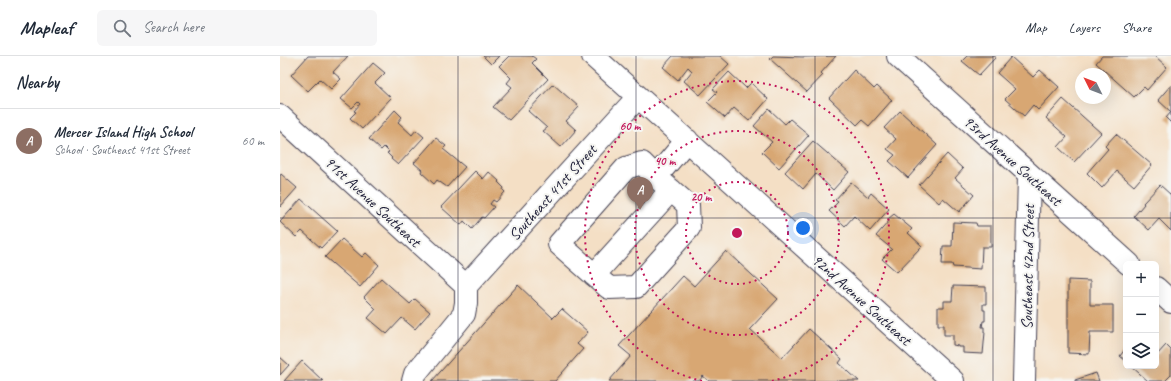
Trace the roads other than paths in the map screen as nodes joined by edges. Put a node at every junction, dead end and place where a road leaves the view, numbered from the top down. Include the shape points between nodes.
1 (594, 56) edge
2 (898, 56) edge
3 (638, 97) junction
4 (280, 116) edge
5 (687, 140) junction
6 (1029, 175) junction
7 (664, 183) junction
8 (1126, 261) edge
9 (594, 275) junction
10 (466, 286) junction
11 (1159, 291) edge
12 (1171, 302) edge
13 (1025, 359) junction
14 (413, 381) edge
15 (953, 381) edge
16 (1014, 381) edge
17 (1024, 381) edge

1 - 3 street, 92nd Avenue Southeast
2 - 6 street, 93rd Avenue Southeast
3 - 5 street, 92nd Avenue Southeast
3 - 10 street, Southeast 41st Street
4 - 10 street, 91st Avenue Southeast
5 - 7 street
5 - 15 street, 92nd Avenue Southeast
6 - 8 street, 93rd Avenue Southeast
6 - 13 street, Southeast 42nd Street
7 - 9 street
7 - 9 street via 688,205 689,228 636,287 609,288
7 - 9 street via 642,163 626,168 559,244
10 - 14 street via 464,314 415,374
11 - 12 street
13 - 16 street, Southeast 42nd Street
13 - 17 street, Southeast 42nd Street

